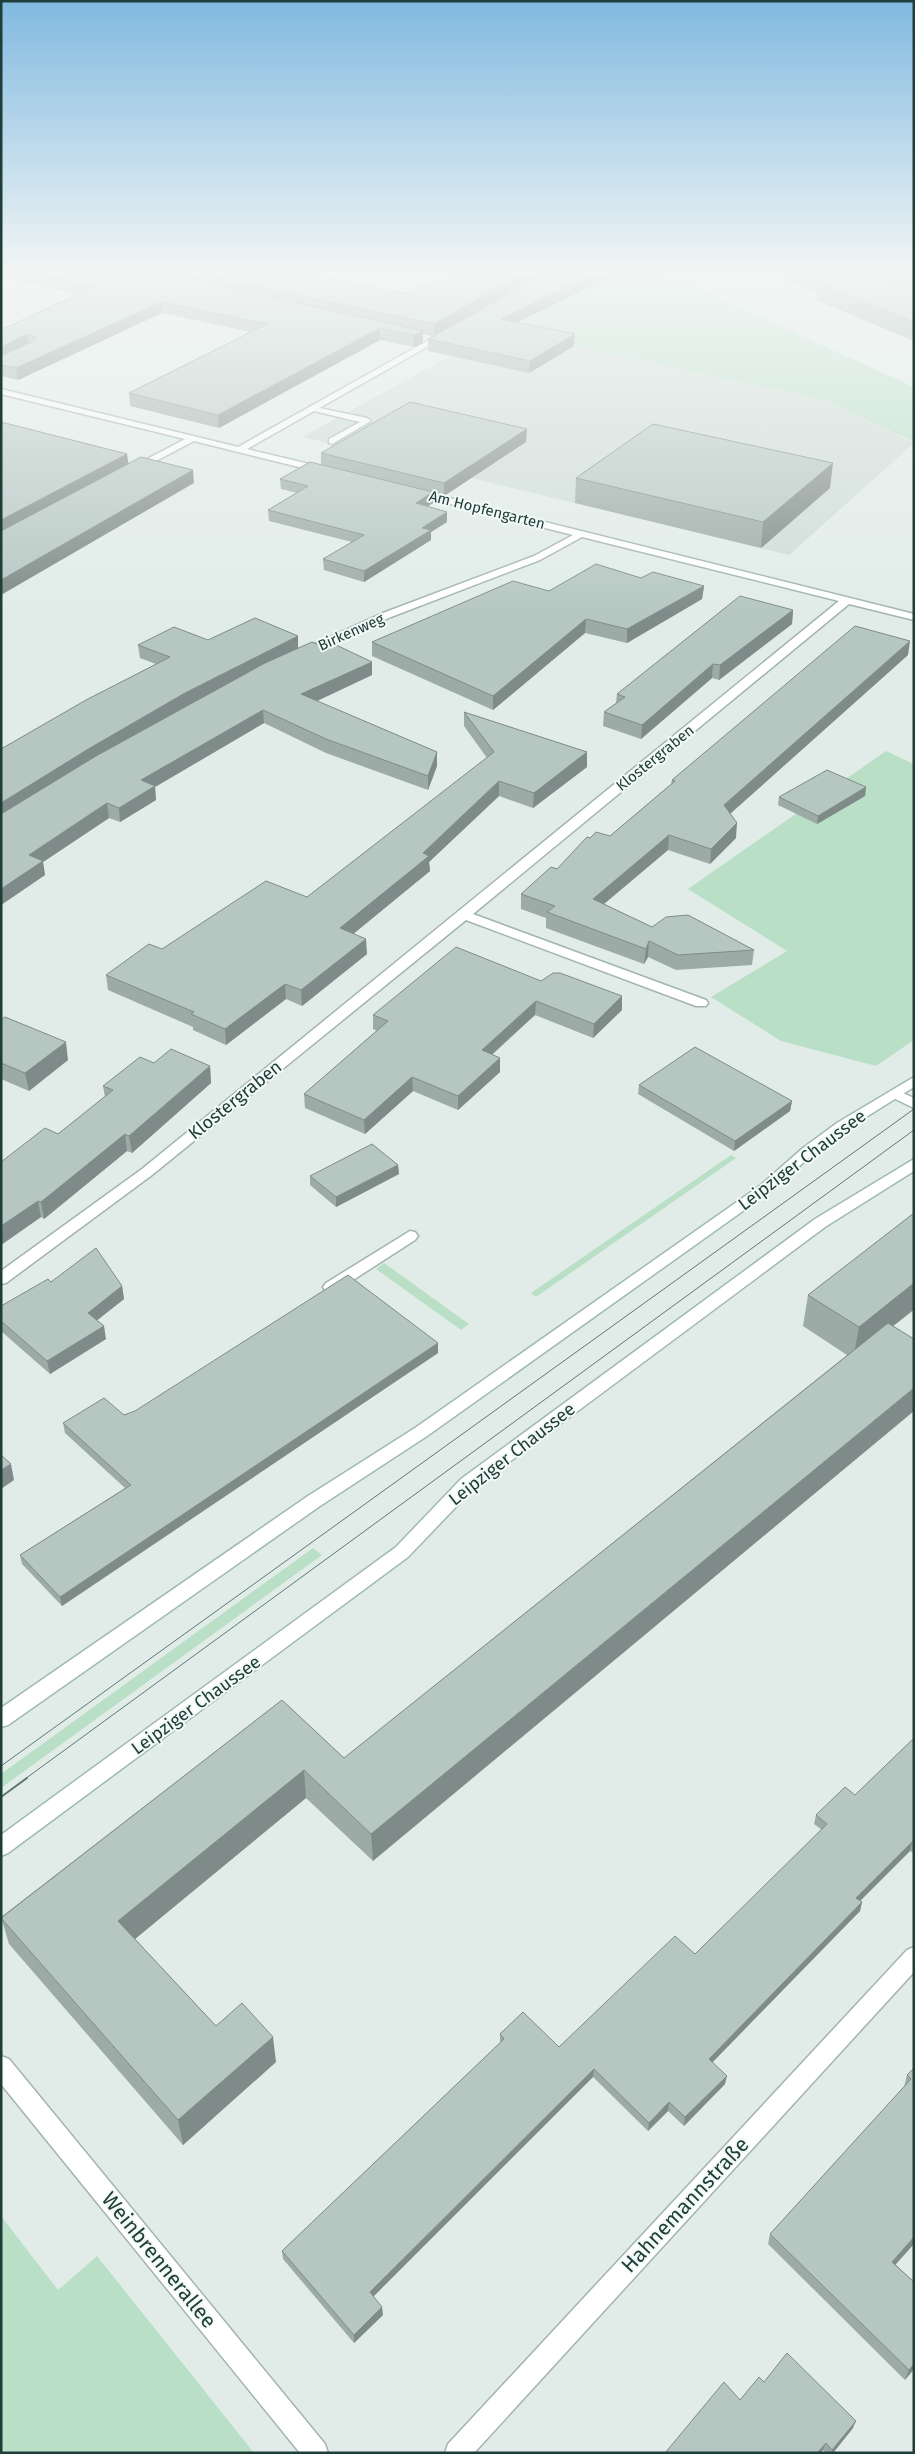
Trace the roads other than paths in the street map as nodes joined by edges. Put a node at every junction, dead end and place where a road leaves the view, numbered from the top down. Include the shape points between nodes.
1 (352, 387) edge
2 (1, 391) edge
3 (313, 408) junction
4 (191, 438) junction
5 (332, 441) dead end
6 (238, 450) junction
7 (337, 474) edge
8 (123, 475) edge
9 (402, 490) edge
10 (581, 534) junction
11 (846, 601) junction
12 (914, 617) edge
13 (292, 658) edge
14 (464, 915) junction
15 (701, 1003) dead end
16 (914, 1081) edge
17 (896, 1094) junction
18 (914, 1104) edge
19 (914, 1164) edge
20 (410, 1236) dead end
21 (1, 1279) edge
22 (320, 1294) edge
23 (1, 1719) edge
24 (1, 1848) edge
25 (914, 1957) edge
26 (1, 2068) edge
27 (316, 2453) edge
28 (457, 2453) edge

1 - 3 street
2 - 4 street
3 - 5 street via 367,421
3 - 6 street
4 - 6 street
4 - 8 street
6 - 7 street
9 - 10 street, Am Hopfengarten
10 - 11 street, Am Hopfengarten
10 - 13 street, Birkenweg via 537,558 387,615
11 - 12 street, Am Hopfengarten
11 - 14 street, Klostergraben
14 - 15 street
14 - 21 street, Klostergraben via 147,1172
16 - 17 street, Leipziger Chaussee
17 - 18 street
17 - 23 street, Leipziger Chaussee via 842,1126 766,1188 421,1432 314,1501
19 - 24 street, Leipziger Chaussee via 820,1222 467,1484 402,1552
20 - 22 street
25 - 28 street, Hahnemannstraße
26 - 27 street, Weinbrennerallee

